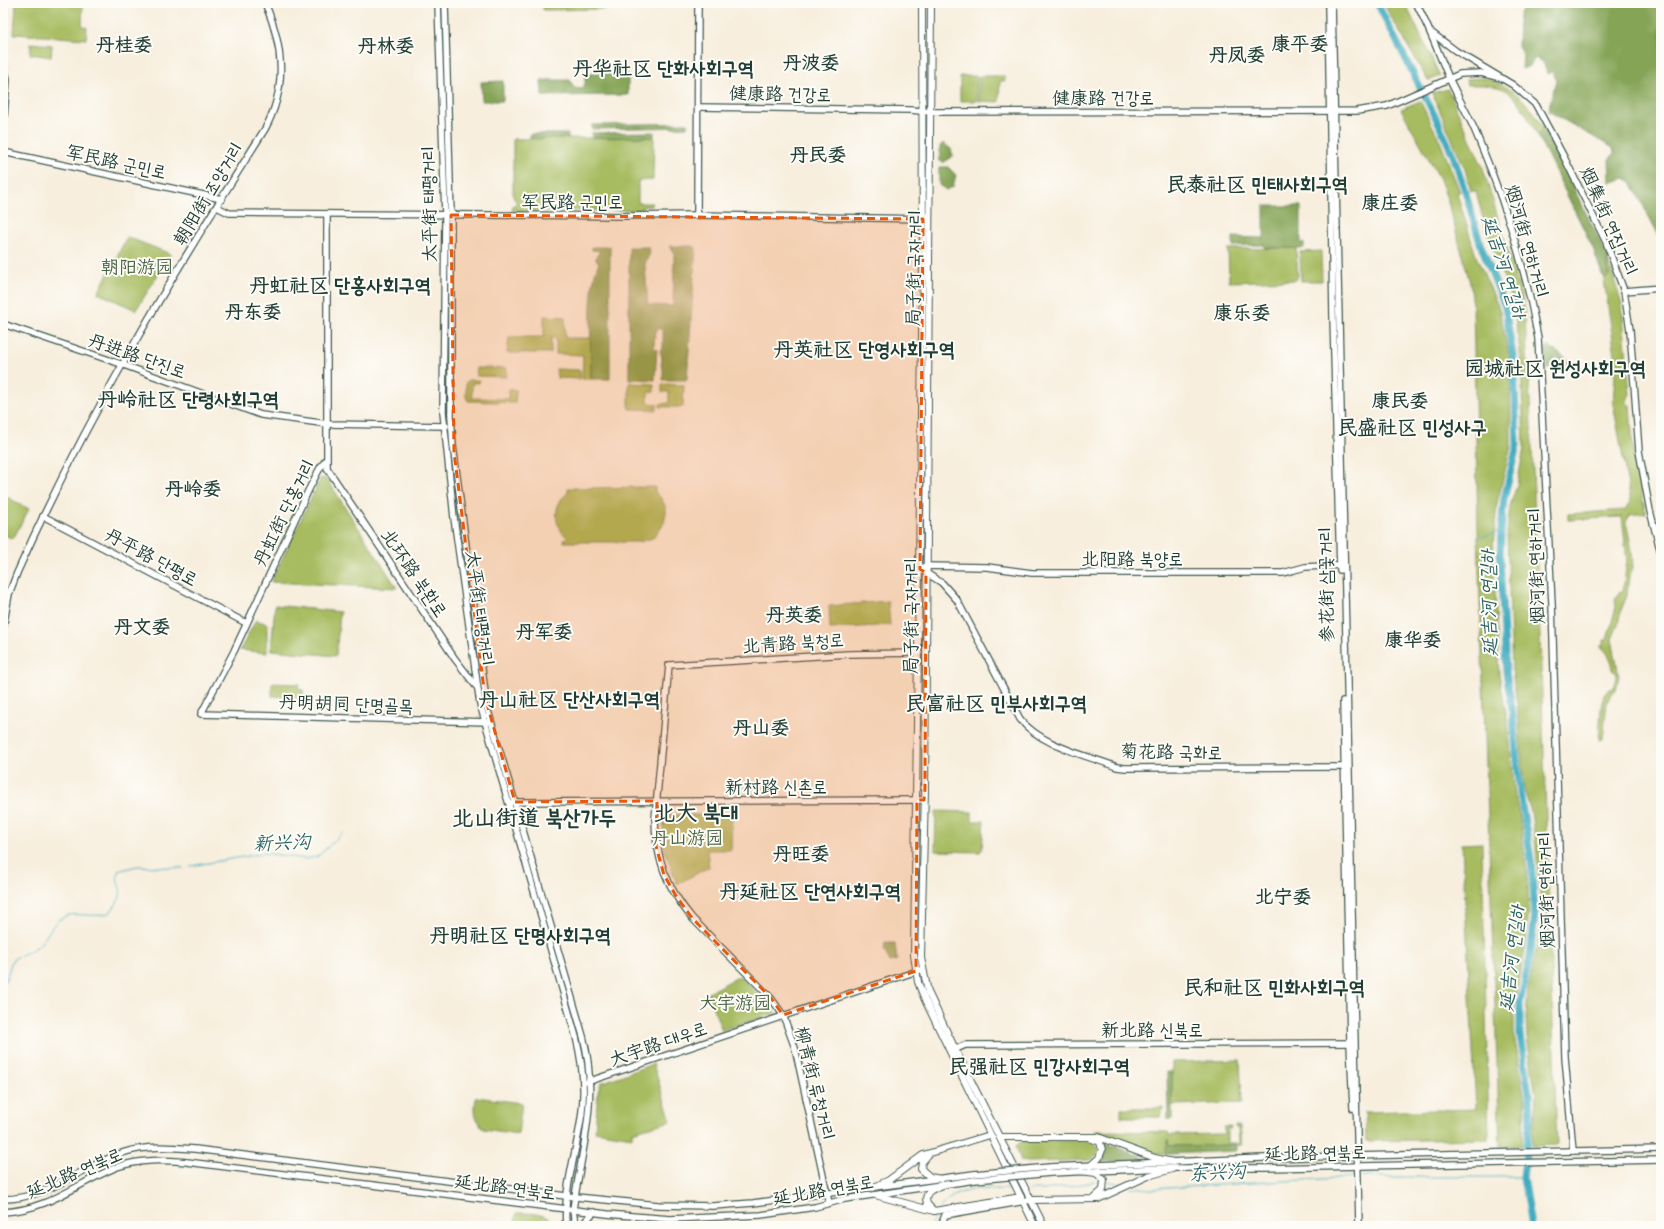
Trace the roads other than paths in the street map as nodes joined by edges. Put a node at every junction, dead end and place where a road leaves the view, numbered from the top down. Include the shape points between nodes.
1 (265, 3) edge
2 (438, 3) edge
3 (445, 3) edge
4 (698, 3) edge
5 (922, 3) edge
6 (931, 3) edge
7 (1328, 3) edge
8 (1332, 3) edge
9 (1416, 3) edge
10 (1432, 33) junction
11 (3, 64) edge
12 (1450, 78) junction
13 (1501, 78) junction
14 (698, 107) junction
15 (1331, 111) junction
16 (922, 112) junction
17 (931, 112) junction
18 (3, 129) edge
19 (3, 152) edge
20 (222, 199) junction
21 (217, 207) junction
22 (327, 214) junction
23 (445, 215) junction
24 (452, 215) junction
25 (697, 215) junction
26 (926, 218) junction
27 (1661, 288) edge
28 (1624, 291) junction
29 (3, 324) edge
30 (121, 364) junction
31 (328, 424) junction
32 (444, 426) junction
33 (452, 426) junction
34 (326, 460) junction
35 (43, 516) junction
36 (1661, 553) edge
37 (1342, 565) junction
38 (923, 568) junction
39 (926, 573) junction
40 (246, 623) junction
41 (3, 628) edge
42 (919, 653) junction
43 (669, 665) joint
44 (477, 687) junction
45 (485, 697) junction
46 (201, 714) joint
47 (488, 722) junction
48 (1347, 767) junction
49 (917, 800) junction
50 (924, 800) junction
51 (657, 801) junction
52 (508, 802) junction
53 (515, 802) junction
54 (919, 970) junction
55 (783, 1016) junction
56 (1352, 1043) junction
57 (953, 1051) junction
58 (591, 1081) junction
59 (583, 1082) junction
60 (991, 1136) junction
61 (1000, 1138) junction
62 (1661, 1149) edge
63 (1573, 1151) junction
64 (1356, 1156) junction
65 (1661, 1160) edge
66 (1172, 1165) junction
67 (1090, 1166) junction
68 (1357, 1166) junction
69 (1050, 1170) junction
70 (1081, 1171) junction
71 (942, 1182) junction
72 (872, 1188) junction
73 (827, 1193) junction
74 (875, 1195) junction
75 (566, 1196) junction
76 (575, 1197) junction
77 (1021, 1197) junction
78 (1030, 1198) junction
79 (3, 1199) edge
80 (829, 1203) junction
81 (565, 1208) junction
82 (573, 1209) junction
83 (934, 1211) junction
84 (3, 1212) edge
85 (594, 1212) junction
86 (566, 1226) edge
87 (575, 1226) edge
88 (581, 1226) edge
89 (941, 1226) edge
90 (1035, 1226) edge
91 (1044, 1226) edge
92 (1359, 1226) edge

1 - 20 main road, 朝阳街 조양거리 via 279,45 279,92 269,121
2 - 23 main road, 太平街 태평거리
3 - 24 main road, 太平街 태평거리
4 - 14 main road
5 - 16 main road, 局子街 국자거리
6 - 17 main road, 局子街 국자거리
7 - 15 main road, 参花街 삼꽃거리
8 - 15 main road, 参花街 삼꽃거리
9 - 10 main road, 烟河街 연하거리
10 - 12 main road, 烟河街 연하거리
10 - 13 main road, 烟集街 연집거리
11 - 18 main road via 7,79
12 - 13 main road, 健康路 건강로 via 1474,72
12 - 15 main road, 健康路 건강로 via 1396,102 1363,111
12 - 63 main road, 烟河街 연하거리 via 1478,136 1503,203 1530,296 1538,338 1552,603 1565,1056
13 - 28 main road, 烟集街 연집거리 via 1530,98 1542,113 1606,242
14 - 16 main road, 健康路 건강로
14 - 25 main road
15 - 17 main road, 健康路 건강로
15 - 37 main road, 参花街 삼꽃거리
16 - 17 main road, 健康路 건강로
16 - 26 main road, 局子街 국자거리
17 - 26 main road, 局子街 국자거리
19 - 20 main road, 军民路 군민로
20 - 21 main road, 朝阳街 조양거리
21 - 22 main road, 军民路 군민로 via 229,213
21 - 30 main road, 朝阳街 조양거리
22 - 23 main road, 军民路 군민로
22 - 31 main road, 丹虹街 단홍거리
23 - 24 main road, 军民路 군민로
23 - 32 main road, 太平街 태평거리 via 442,353
24 - 25 main road, 军民路 군민로
24 - 33 main road, 太平街 태평거리
25 - 26 main road, 军民路 군민로
26 - 38 main road, 局子街 국자거리
27 - 28 main road
28 - 36 main road, 烟集街 연집거리 via 1630,330 1639,451
29 - 30 main road, 丹进路 단진로
30 - 31 main road, 丹进路 단진로 via 248,412
30 - 35 main road, 朝阳街 조양거리
31 - 32 main road, 丹进路 단진로
31 - 34 main road, 丹虹街 단홍거리
32 - 33 main road, 丹进路 단진로
32 - 44 main road, 太平街 태평거리
33 - 45 main road, 太平街 태평거리
34 - 40 main road, 丹虹街 단홍거리 via 309,489
34 - 44 main road, 北环路 북환로 via 327,468 341,491 455,659
35 - 40 main road, 丹平路 단평로
35 - 41 main road, 朝阳街 조양거리 via 12,584
37 - 38 main road, 北阳路 북양로 via 1305,567 1283,573 1032,572 987,567
37 - 48 main road, 参花街 삼꽃거리
38 - 39 main road, 局子街 국자거리
38 - 42 main road, 局子街 국자거리
39 - 48 main road, 菊花路 국화로 via 942,583 957,600 1020,719 1026,727 1044,740 1125,768
39 - 50 main road, 局子街 국자거리
40 - 46 main road, 丹虹街 단홍거리
42 - 43 main road, 北青路 북청로 via 849,654
42 - 49 main road, 局子街 국자거리
43 - 51 main road, 柳青街 류청거리
44 - 45 main road, 北环路 북환로
44 - 47 main road, 太平街 태평거리
45 - 47 main road, 太平街 태평거리
46 - 47 main road, 丹明胡同 단명골목
47 - 52 main road, 太平街 태평거리
47 - 53 main road, 太平街 태평거리
48 - 56 main road, 参花街 삼꽃거리
49 - 50 main road, 新村路 신촌로
49 - 51 main road, 新村路 신촌로
49 - 54 main road, 局子街 국자거리 via 914,938
50 - 54 main road, 局子街 국자거리
51 - 53 main road, 新村路 신촌로
51 - 55 main road, 柳青街 류청거리 via 656,846 664,875 676,896 692,918 772,998
52 - 53 main road, 新村路 신촌로
52 - 59 main road, 太平街 태평거리 via 576,1037
53 - 58 main road, 太平街 태평거리 via 583,1036
54 - 55 main road, 大宇路 대우로
54 - 57 main road, 局子街 국자거리
55 - 58 main road, 大宇路 대우로
55 - 73 main road, 柳青街 류청거리 via 795,1048
56 - 57 main road, 新北路 신북로 via 965,1045
56 - 64 main road, 参花街 삼꽃거리
57 - 60 main road, 局子街 국자거리
57 - 61 main road, 局子街 국자거리
58 - 59 main road, 大宇路 대우로
58 - 76 main road, 太平街 태평거리 via 588,1121
59 - 75 main road, 太平街 태평거리 via 582,1112
60 - 71 main road via 928,1155 921,1163 921,1169 925,1174
60 - 72 main road via 923,1155 889,1180
60 - 77 main road, 局子街 국자거리
61 - 66 main road via 1098,1137
61 - 67 main road via 1097,1140 1102,1152
61 - 78 main road, 局子街 국자거리
62 - 63 main road, 延北路 연북로
63 - 64 main road, 延北路 연북로
64 - 66 main road, 延北路 연북로
64 - 68 main road, 参花街 삼꽃거리
65 - 68 main road, 延北路 연북로
66 - 67 main road, 延北路 연북로
66 - 68 main road, 延北路 연북로
66 - 70 main road, 延北路 연북로
66 - 78 main road via 1098,1199
67 - 69 main road, 延北路 연북로
68 - 92 main road, 参花街 삼꽃거리
69 - 70 main road, 延北路 연북로
69 - 71 main road, 延北路 연북로, bridge
70 - 78 main road via 1100,1176 1104,1182 1104,1190 1095,1197
71 - 72 main road, 延北路 연북로
71 - 74 main road, 延北路 연북로
71 - 83 main road via 928,1191 925,1197 927,1204
72 - 73 main road, 延北路 연북로
73 - 76 main road, 延北路 연북로 via 753,1203 703,1206 645,1205
73 - 80 main road, 柳青街 류청거리
74 - 80 main road, 延北路 연북로
74 - 83 main road
75 - 76 main road, 延北路 연북로
75 - 79 main road, 延北路 연북로 via 195,1149 158,1147 137,1149 115,1156 41,1193
75 - 81 main road, 太平街 태평거리
76 - 82 main road, 太平街 태평거리
77 - 78 main road
77 - 83 main road
77 - 89 main road via 945,1215
77 - 90 main road, 局子街 국자거리
78 - 91 main road, 局子街 국자거리
80 - 85 main road, 延北路 연북로 via 790,1211 727,1218 670,1219
81 - 82 main road, 延北路 연북로
81 - 84 main road, 延北路 연북로 via 161,1160 133,1163 117,1168 46,1204
81 - 86 main road, 太平街 태평거리
82 - 85 main road, 延北路 연북로
82 - 87 main road, 太平街 태평거리
85 - 88 main road

